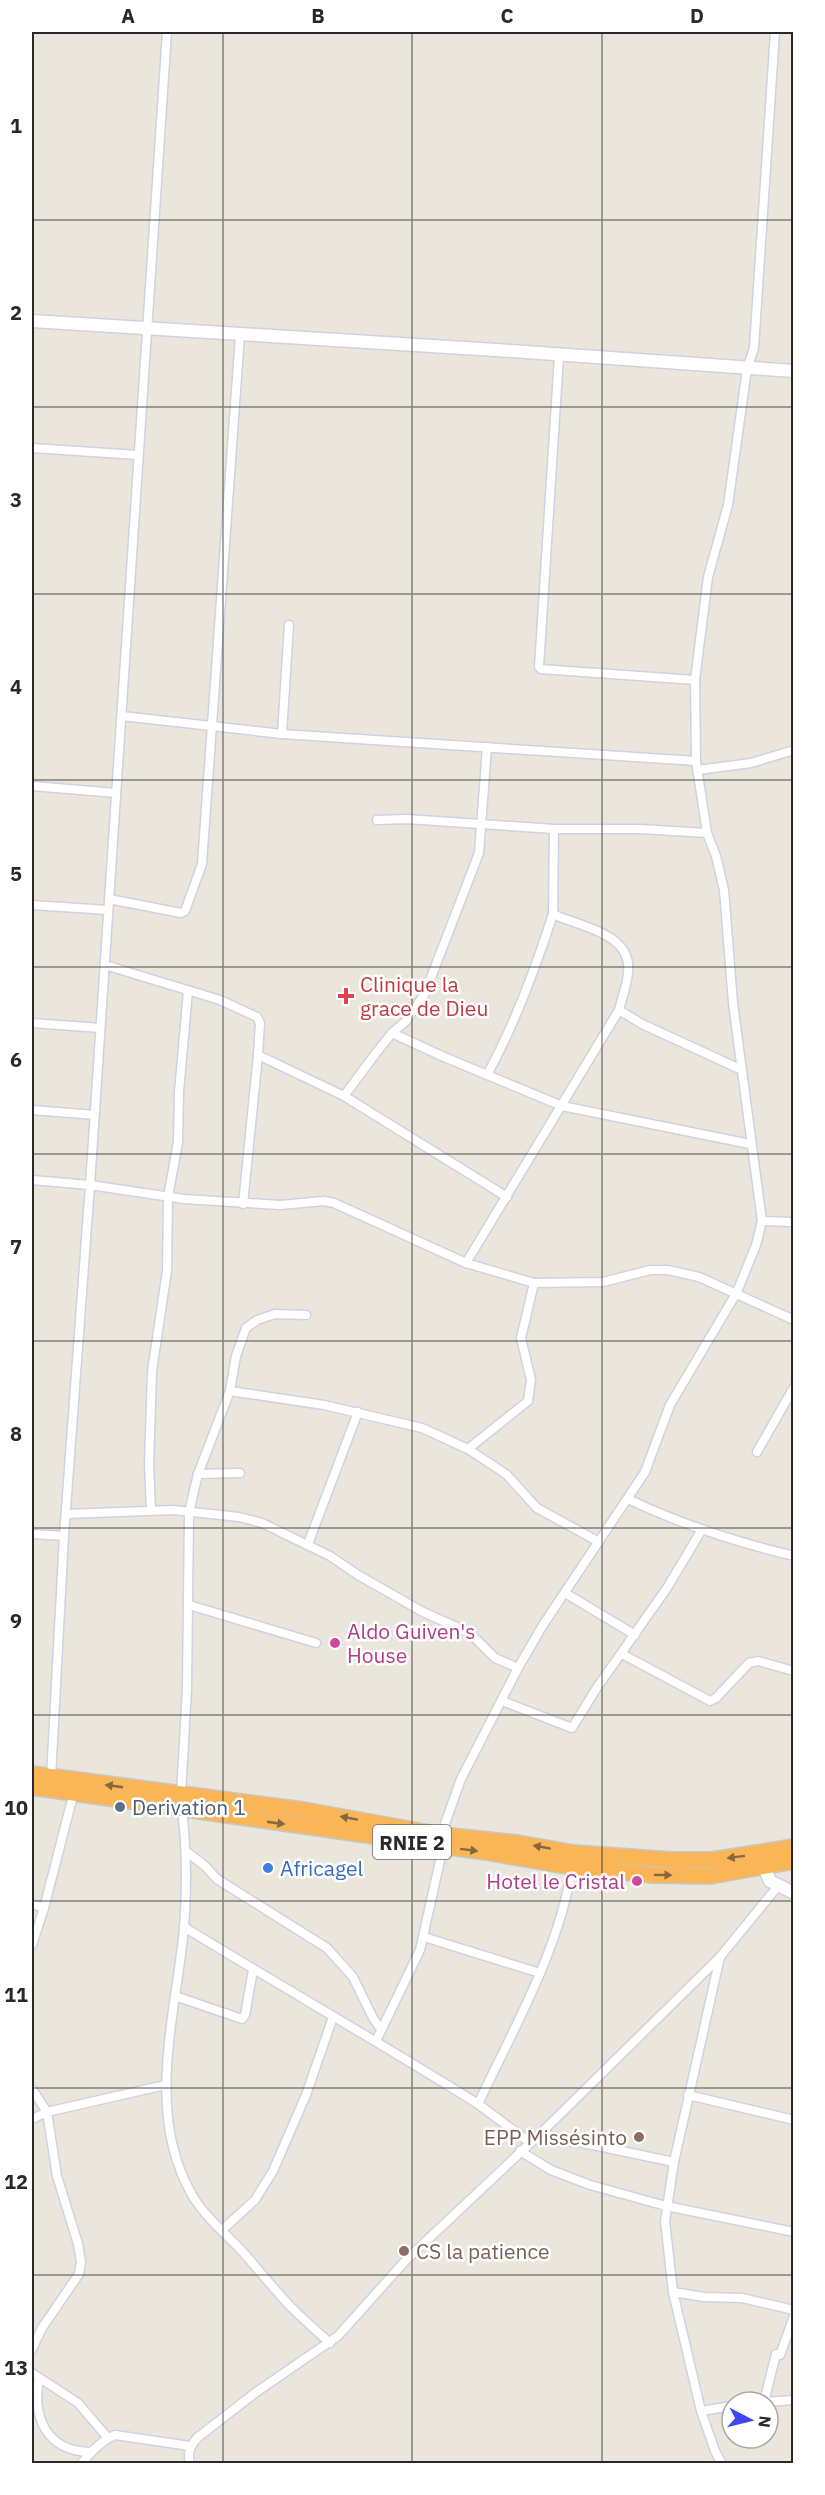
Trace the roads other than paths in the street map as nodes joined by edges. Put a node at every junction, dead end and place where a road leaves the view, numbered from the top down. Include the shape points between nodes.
1 (167, 32) edge
2 (775, 32) edge
3 (32, 321) edge
4 (147, 329) junction
5 (240, 335) junction
6 (559, 356) junction
7 (747, 369) junction
8 (794, 371) edge
9 (32, 448) edge
10 (138, 455) junction
11 (289, 625) dead end
12 (694, 680) junction
13 (122, 716) junction
14 (211, 727) junction
15 (282, 734) junction
16 (487, 747) junction
17 (794, 750) edge
18 (696, 760) junction
19 (698, 770) junction
20 (32, 786) edge
21 (116, 793) junction
22 (377, 820) dead end
23 (482, 824) junction
24 (554, 829) junction
25 (707, 833) junction
26 (109, 899) junction
27 (32, 905) edge
28 (108, 910) junction
29 (553, 914) junction
30 (105, 965) junction
31 (188, 990) junction
32 (620, 1010) junction
33 (32, 1023) edge
34 (100, 1028) junction
35 (392, 1033) junction
36 (258, 1055) junction
37 (742, 1070) junction
38 (487, 1075) junction
39 (345, 1096) junction
40 (562, 1106) junction
41 (32, 1110) edge
42 (95, 1115) junction
43 (750, 1144) junction
44 (32, 1180) edge
45 (90, 1185) junction
46 (168, 1197) junction
47 (507, 1197) junction
48 (243, 1204) junction
49 (762, 1221) junction
50 (794, 1222) edge
51 (466, 1263) junction
52 (534, 1283) junction
53 (737, 1292) junction
54 (306, 1315) dead end
55 (794, 1320) edge
56 (794, 1387) edge
57 (230, 1391) junction
58 (358, 1412) junction
59 (468, 1449) junction
60 (757, 1452) dead end
61 (240, 1473) dead end
62 (198, 1474) junction
63 (628, 1500) junction
64 (150, 1510) junction
65 (189, 1512) junction
66 (66, 1514) junction
67 (701, 1531) junction
68 (32, 1534) edge
69 (64, 1536) junction
70 (599, 1542) junction
71 (308, 1544) junction
72 (794, 1556) edge
73 (565, 1593) junction
74 (189, 1605) junction
75 (635, 1635) junction
76 (316, 1643) dead end
77 (622, 1654) junction
78 (518, 1668) junction
79 (794, 1671) edge
80 (502, 1701) junction
81 (32, 1774) edge
82 (51, 1777) junction
83 (32, 1787) edge
84 (74, 1792) junction
85 (181, 1794) junction
86 (182, 1810) junction
87 (442, 1841) junction
88 (794, 1847) edge
89 (187, 1852) junction
90 (761, 1861) junction
91 (794, 1861) edge
92 (572, 1867) junction
93 (778, 1886) junction
94 (794, 1893) edge
95 (32, 1904) edge
96 (44, 1908) junction
97 (184, 1928) junction
98 (424, 1936) junction
99 (32, 1945) edge
100 (720, 1957) junction
101 (253, 1970) junction
102 (540, 1973) junction
103 (175, 1996) junction
104 (333, 2017) junction
105 (381, 2029) junction
106 (376, 2041) junction
107 (165, 2085) junction
108 (32, 2089) edge
109 (688, 2095) junction
110 (478, 2104) junction
111 (47, 2112) junction
112 (32, 2119) edge
113 (794, 2120) edge
114 (540, 2134) junction
115 (529, 2142) junction
116 (520, 2151) junction
117 (674, 2162) junction
118 (666, 2206) junction
119 (222, 2230) junction
120 (794, 2232) edge
121 (673, 2292) junction
122 (794, 2310) edge
123 (794, 2316) edge
124 (330, 2343) junction
125 (32, 2349) edge
126 (35, 2375) edge
127 (794, 2400) edge
128 (720, 2408) edge
129 (701, 2410) junction
130 (108, 2438) junction
131 (190, 2446) junction
132 (90, 2452) junction
133 (81, 2463) edge
134 (190, 2463) edge
135 (722, 2463) edge

1 - 4 street
2 - 7 street via 754,348
3 - 4 street
4 - 5 street
4 - 10 street
5 - 6 street
5 - 14 street
6 - 7 street
6 - 12 street via 539,667
7 - 8 street
7 - 12 street via 728,505 708,577
9 - 10 street
10 - 13 street
11 - 15 street
12 - 18 street
13 - 14 street
13 - 21 street
14 - 15 street
14 - 26 street via 204,857 185,911 178,914
15 - 16 street
16 - 18 street
16 - 23 street
17 - 19 street via 751,764
18 - 19 street
19 - 25 street
20 - 21 street
21 - 26 street
22 - 23 street
23 - 24 street
23 - 35 street via 473,872 424,995
24 - 25 street
24 - 29 street
25 - 37 street via 724,890
26 - 28 street
27 - 28 street
28 - 30 street
29 - 32 street via 591,928 625,949 628,973
29 - 38 street via 524,999
30 - 31 street
30 - 34 street
31 - 36 street via 257,1017
31 - 46 street via 178,1142
32 - 37 street
32 - 40 street
33 - 34 street
34 - 42 street
35 - 38 street
35 - 39 street
36 - 39 street
36 - 48 street
37 - 43 street
38 - 40 street
39 - 47 street
40 - 43 street
40 - 47 street
41 - 42 street
42 - 45 street
43 - 49 street
44 - 45 street
45 - 46 street
45 - 66 street
46 - 48 street
46 - 64 street via 167,1271 151,1397
47 - 51 street
48 - 51 street via 334,1203
49 - 50 street
49 - 53 street
51 - 52 street
52 - 53 street via 603,1282 650,1270 668,1270
52 - 59 street via 521,1338 531,1380 528,1401
53 - 55 street
53 - 63 street via 670,1405 645,1472
54 - 57 street via 275,1314 246,1328
56 - 60 street
57 - 58 street
57 - 62 street
58 - 59 street via 422,1428
58 - 71 street
59 - 70 street via 506,1474 537,1508
61 - 62 street
62 - 65 street
63 - 67 street
63 - 70 street
64 - 65 street
64 - 66 street
65 - 71 street via 250,1520
65 - 74 street
66 - 69 street
67 - 72 street
67 - 75 street
68 - 69 street
69 - 82 street
70 - 73 street
71 - 78 street via 423,1612 470,1633 495,1658
73 - 75 street
73 - 78 street
74 - 76 street
74 - 85 street
75 - 77 street
77 - 79 street via 710,1701 749,1663 758,1661
77 - 80 street via 572,1728
78 - 80 street
80 - 87 street via 461,1779
81 - 82 highway, RNIE 2 / RNIE 2
85 -> 82 highway, RNIE 2 / RNIE 2
83 - 84 highway, RNIE 2 / RNIE 2
84 - 86 highway, RNIE 2 / RNIE 2
84 - 96 street
87 -> 85 highway, RNIE 2 / RNIE 2 via 303,1810
86 -> 87 highway, RNIE 2 / RNIE 2
86 - 89 street
90 -> 87 highway, RNIE 2 / RNIE 2 via 672,1860 574,1853 517,1843
87 -> 92 highway, RNIE 2 / RNIE 2
87 - 98 street
88 - 90 highway, RNIE 2 / RNIE 2
89 - 97 street
89 - 105 street via 217,1878 327,1948 353,1977
90 - 91 highway, RNIE 2 / RNIE 2
92 -> 90 highway, RNIE 2 / RNIE 2 via 711,1876
90 - 93 street via 767,1878
92 - 102 street
93 - 94 street
93 - 100 street
95 - 96 street
96 - 99 street
97 - 101 street
97 - 103 street
98 - 102 street
98 - 105 street via 412,1970
100 - 109 street
100 - 114 street
101 - 103 street via 242,2019
101 - 104 street
102 - 110 street
103 - 107 street
104 - 106 street
104 - 119 street via 273,2171 255,2200
105 - 106 street
106 - 110 street
107 - 111 street
107 - 119 street via 181,2173 192,2195
108 - 111 street
109 - 113 street
109 - 117 street
110 - 115 street
111 - 112 street
111 - 125 street via 57,2176 81,2262 79,2274
114 - 115 street
114 - 117 street
115 - 116 street
116 - 118 street via 566,2177
116 - 124 street via 406,2260
117 - 118 street
118 - 120 street
118 - 121 street via 664,2221
119 - 124 street via 294,2310
121 - 122 street via 742,2298
121 - 129 street
123 - 127 street via 780,2355 776,2354 764,2402
124 - 131 street via 214,2423
126 - 130 street via 78,2403
126 - 132 street via 42,2425 60,2444 76,2452
128 - 129 street
129 - 135 street
130 - 131 street via 122,2435
130 - 132 street
131 - 134 street
132 - 133 street

